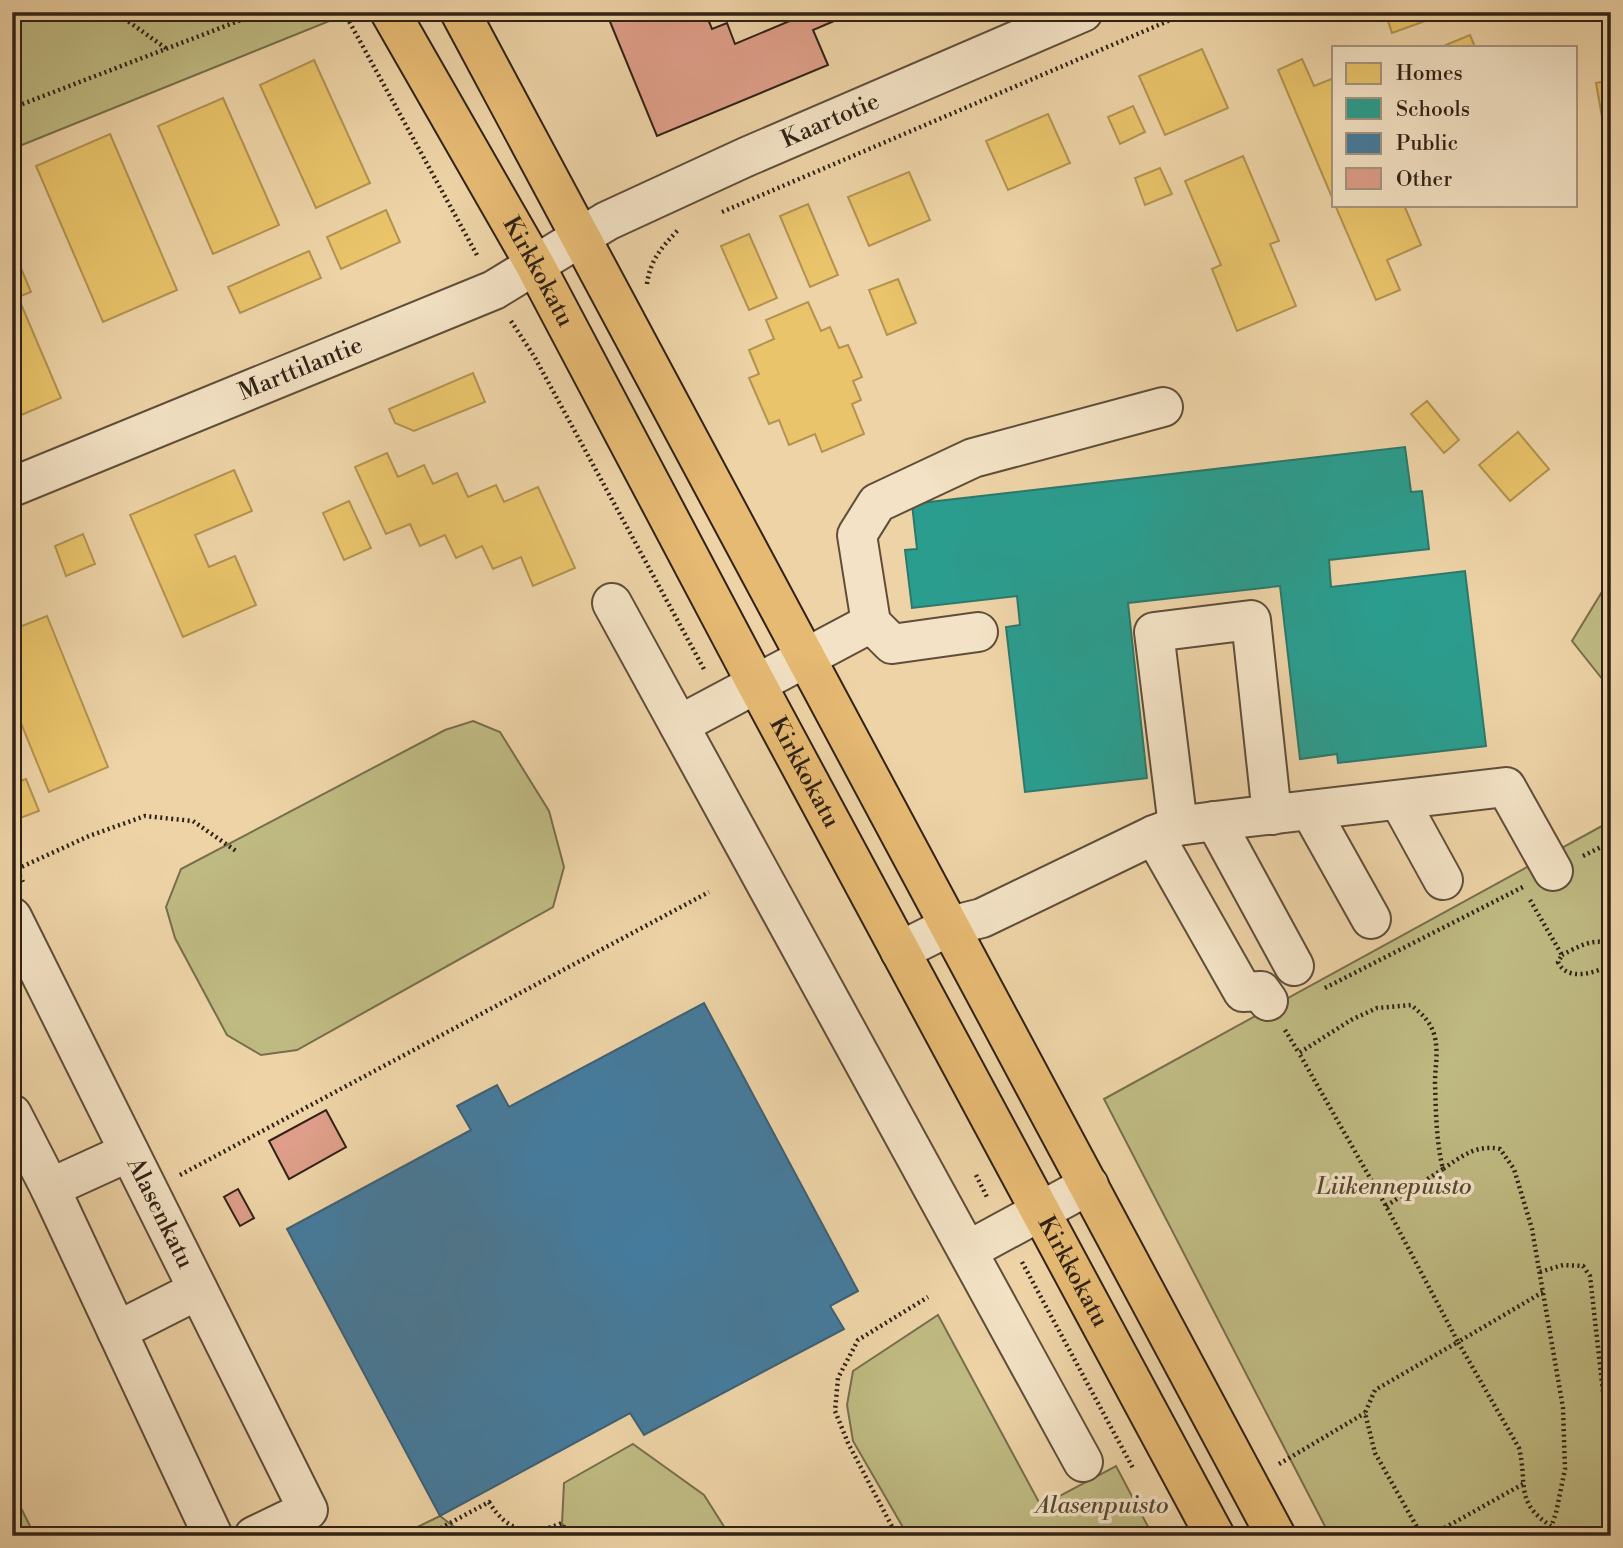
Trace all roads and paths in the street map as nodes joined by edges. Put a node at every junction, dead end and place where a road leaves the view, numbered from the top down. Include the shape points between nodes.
1 (115, 12) edge
2 (262, 12) edge
3 (344, 12) edge
4 (390, 12) edge
5 (460, 12) edge
6 (1083, 12) edge
7 (1189, 12) edge
8 (167, 49) junction
9 (12, 108) edge
10 (715, 215) dead end
11 (679, 229) dead end
12 (580, 236) junction
13 (535, 265) junction
14 (646, 296) dead end
15 (500, 303) junction
16 (1163, 407) dead end
17 (12, 487) edge
18 (612, 603) dead end
19 (871, 623) junction
20 (978, 632) dead end
21 (805, 657) junction
22 (756, 683) junction
23 (721, 702) junction
24 (679, 725) junction
25 (1399, 800) junction
26 (1310, 810) junction
27 (1272, 815) junction
28 (1215, 821) junction
29 (1166, 830) junction
30 (1611, 842) edge
31 (236, 851) dead end
32 (17, 869) dead end
33 (1538, 879) junction
34 (1443, 880) dead end
35 (709, 892) dead end
36 (12, 917) edge
37 (1371, 919) dead end
38 (950, 926) junction
39 (1611, 947) edge
40 (900, 951) junction
41 (1562, 955) junction
42 (1611, 965) edge
43 (1294, 966) dead end
44 (1324, 988) dead end
45 (1268, 1001) dead end
46 (12, 1114) edge
47 (129, 1152) junction
48 (972, 1169) dead end
49 (1443, 1169) junction
50 (173, 1179) dead end
51 (1089, 1185) junction
52 (50, 1188) junction
53 (1386, 1206) junction
54 (1041, 1211) junction
55 (1005, 1230) junction
56 (968, 1251) junction
57 (1540, 1272) junction
58 (198, 1290) junction
59 (1544, 1292) junction
60 (928, 1297) dead end
61 (117, 1331) junction
62 (1458, 1342) junction
63 (1603, 1392) dead end
64 (1364, 1413) junction
65 (1083, 1462) dead end
66 (1276, 1466) dead end
67 (1137, 1475) dead end
68 (1523, 1484) junction
69 (1551, 1526) junction
70 (213, 1536) edge
71 (254, 1536) edge
72 (426, 1536) edge
73 (568, 1536) edge
74 (897, 1536) edge
75 (1215, 1536) edge
76 (1276, 1536) edge
77 (1422, 1536) edge
78 (1430, 1536) edge
79 (1548, 1536) edge

1 - 8 path
2 - 8 path
3 - 15 path
4 - 13 main road, Kirkkokatu
5 - 12 main road
6 - 12 street, Kaartotie via 746,157
7 - 10 path
8 - 9 path
11 - 14 path via 658,251
12 - 13 street, Marttilantie
12 - 21 main road
13 - 15 street, Marttilantie
13 - 22 main road, Kirkkokatu
15 - 17 street, Marttilantie
15 - 23 path via 534,356
16 - 19 street via 973,458 877,503 857,535
18 - 24 street
19 - 20 street via 892,644
19 - 21 street
21 - 22 street
21 - 38 main road
22 - 23 street
22 - 40 main road, Kirkkokatu
23 - 24 street
24 - 56 street
25 - 26 street
25 - 33 street via 1506,787
25 - 34 street
26 - 27 street
26 - 37 street
27 - 28 street
27 - 29 street via 1251,621 1154,632
28 - 29 street
28 - 43 street
29 - 38 street via 982,918
29 - 45 street via 1243,992 1261,991
30 - 33 path
31 - 32 path via 192,821 145,817 89,835
33 - 41 path
33 - 44 path
35 - 50 path
36 - 47 street, Alasenkatu
38 - 40 street
38 - 51 main road
39 - 41 path via 1599,941
40 - 54 main road, Kirkkokatu
41 - 42 path via 1558,962 1566,973 1576,975
46 - 52 street
47 - 52 street
47 - 58 street, Alasenkatu
48 - 55 path
49 - 53 path
49 - 53 path via 1438,1147 1437,1050 1425,1017 1411,1005 1377,1007 1299,1053
49 - 57 path via 1486,1146 1500,1149 1514,1169
51 - 54 street
51 - 76 main road
52 - 61 street
53 - 62 path
54 - 55 street
54 - 75 main road, Kirkkokatu
55 - 56 street
55 - 67 path
56 - 65 street
57 - 59 path
57 - 63 path via 1563,1265 1583,1266 1590,1276
58 - 61 street
58 - 71 street, Alasenkatu via 307,1510
59 - 62 path
59 - 69 path via 1563,1408 1565,1469
60 - 74 path via 858,1340 838,1378 835,1411
61 - 70 street
62 - 64 path via 1375,1390
62 - 68 path via 1519,1448
64 - 66 path
64 - 77 path via 1375,1453
68 - 69 path via 1531,1510
68 - 78 path
69 - 79 path
72 - 73 path via 489,1502 499,1519 513,1526 544,1531 562,1524

